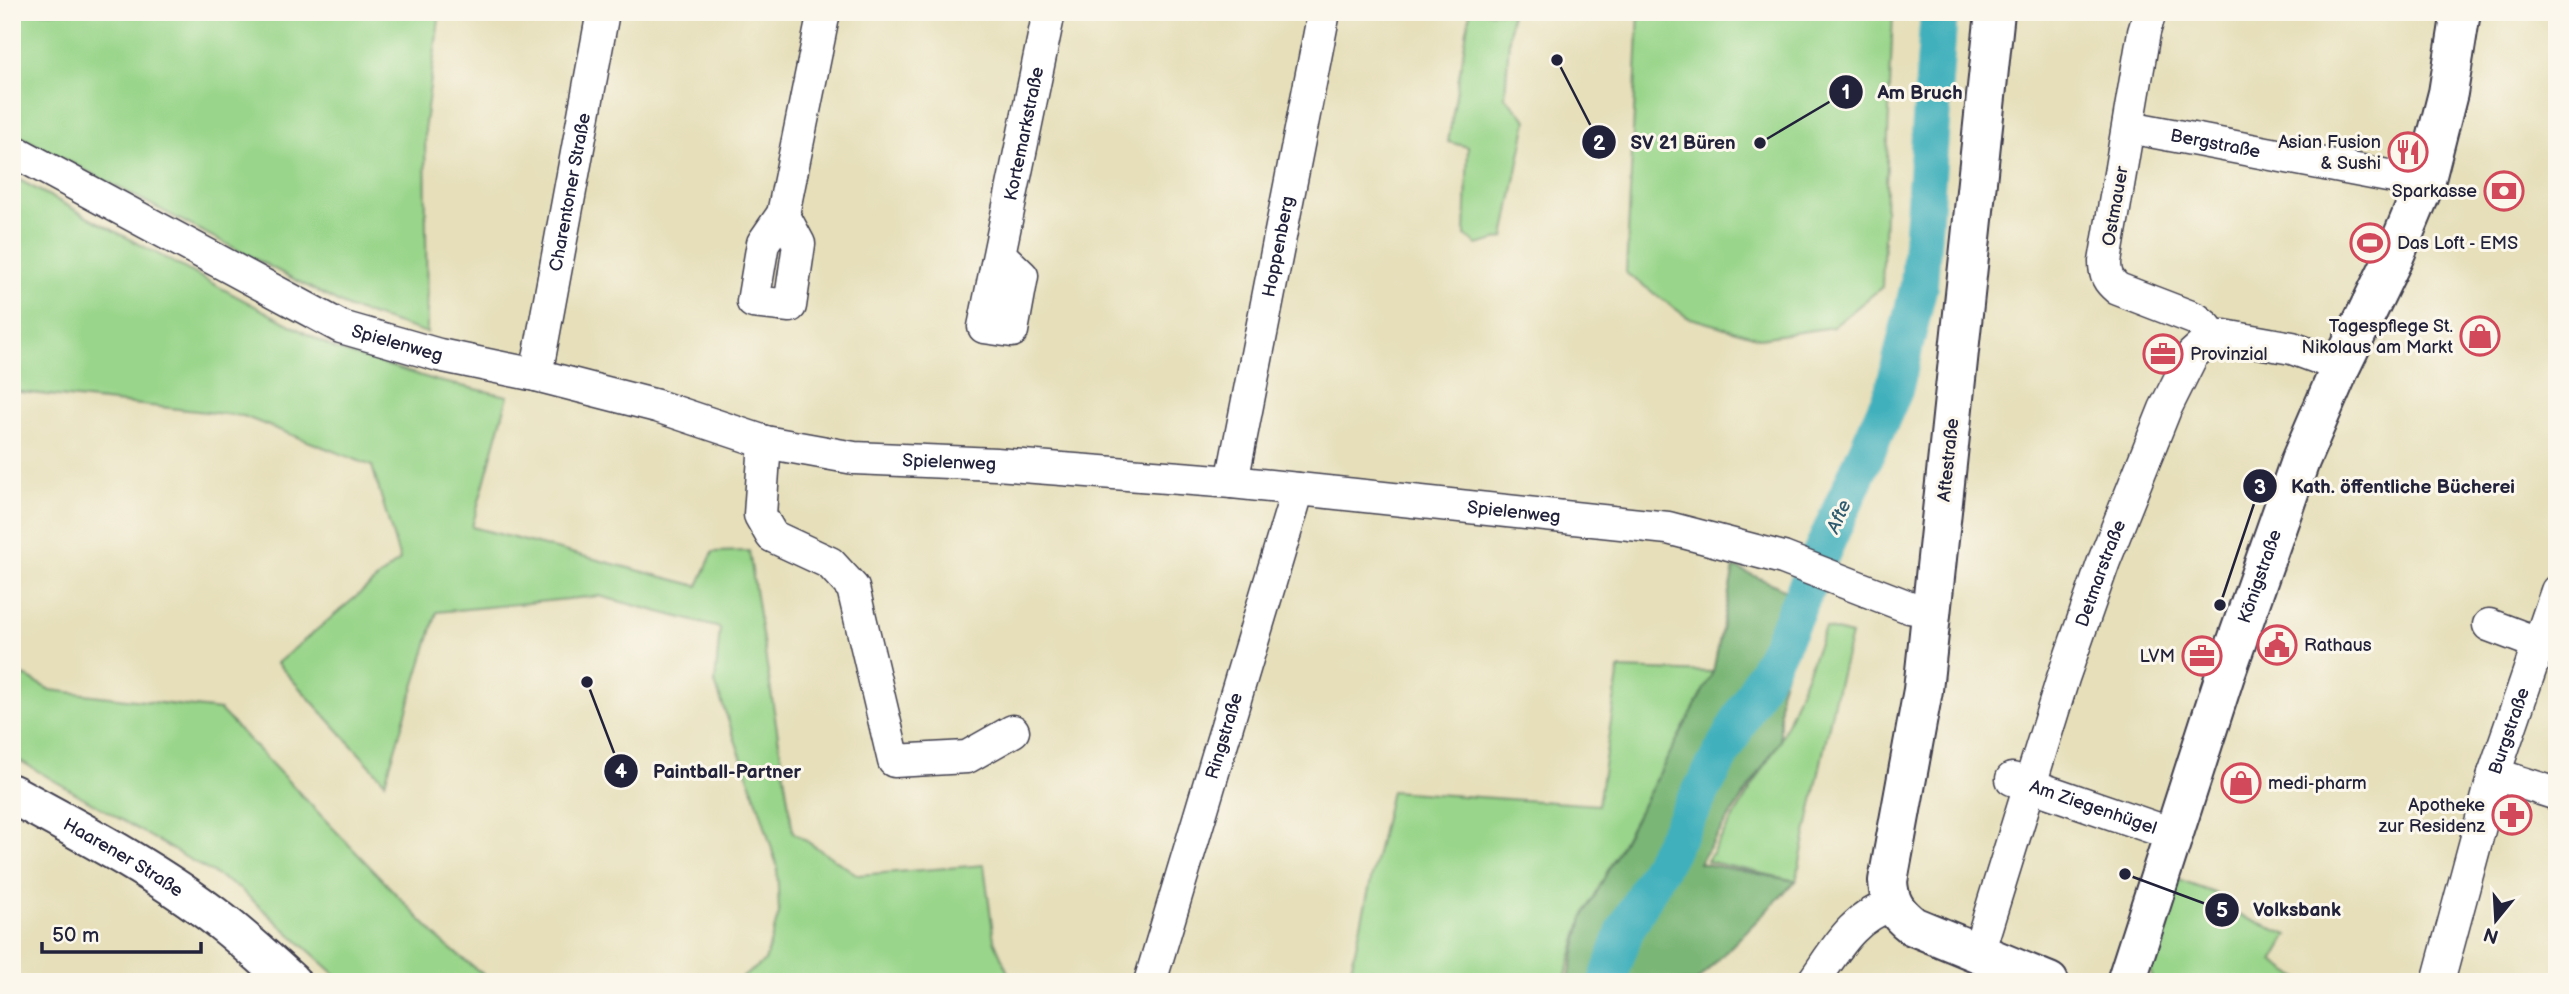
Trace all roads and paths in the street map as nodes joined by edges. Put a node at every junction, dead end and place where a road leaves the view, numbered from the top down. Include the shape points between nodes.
1 (603, 12) edge
2 (824, 12) edge
3 (1049, 12) edge
4 (1324, 12) edge
5 (1995, 12) edge
6 (2150, 12) edge
7 (2461, 12) edge
8 (2129, 127) junction
9 (12, 150) edge
10 (2425, 183) junction
11 (783, 214) dead end
12 (1000, 255) dead end
13 (2213, 336) junction
14 (2341, 366) junction
15 (537, 374) junction
16 (765, 442) junction
17 (1232, 482) junction
18 (1298, 489) junction
19 (2557, 591) edge
20 (1931, 611) junction
21 (2489, 625) dead end
22 (2537, 643) junction
23 (1013, 731) dead end
24 (2494, 775) junction
25 (2021, 782) junction
26 (12, 794) edge
27 (2557, 794) edge
28 (2172, 835) junction
29 (1892, 905) junction
30 (1979, 953) junction
31 (2449, 980) edge
32 (291, 982) edge
33 (1150, 982) edge
34 (1813, 982) edge
35 (2049, 982) edge
36 (2126, 982) edge

1 - 15 street, Charentoner Straße
2 - 11 street
3 - 12 street, Kortemarkstraße
4 - 17 street, Hoppenberg
5 - 20 main road, Aftestraße
6 - 8 street, Ostmauer
7 - 10 main road, Königstraße via 2448,93
8 - 10 street, Bergstraße
8 - 13 street, Ostmauer via 2105,274 2118,289 2196,319
9 - 15 street, Spielenweg via 341,327 439,355
10 - 14 main road, Königstraße
13 - 14 street via 2292,348
13 - 25 street, Detmarstraße via 2192,355 2165,409
14 - 28 main road, Königstraße via 2269,543
15 - 16 street, Spielenweg via 657,406
16 - 17 street, Spielenweg via 853,458
16 - 23 street via 760,515 772,536 830,563 853,588 894,761 967,757
17 - 18 street, Spielenweg
18 - 20 street, Spielenweg via 1668,528 1783,558 1858,589
18 - 33 street, Ringstraße
19 - 22 street, Burgstraße
20 - 29 main road, Aftestraße via 1923,690 1888,881
21 - 22 street
22 - 24 street, Burgstraße
24 - 27 street
24 - 31 street, Burgstraße
25 - 28 street, Am Ziegenhügel
25 - 30 street, Detmarstraße
26 - 32 main road, Haarener Straße via 178,891 221,921
28 - 36 main road, Königstraße
29 - 30 main road via 1913,926
29 - 34 street via 1853,927
30 - 35 main road

